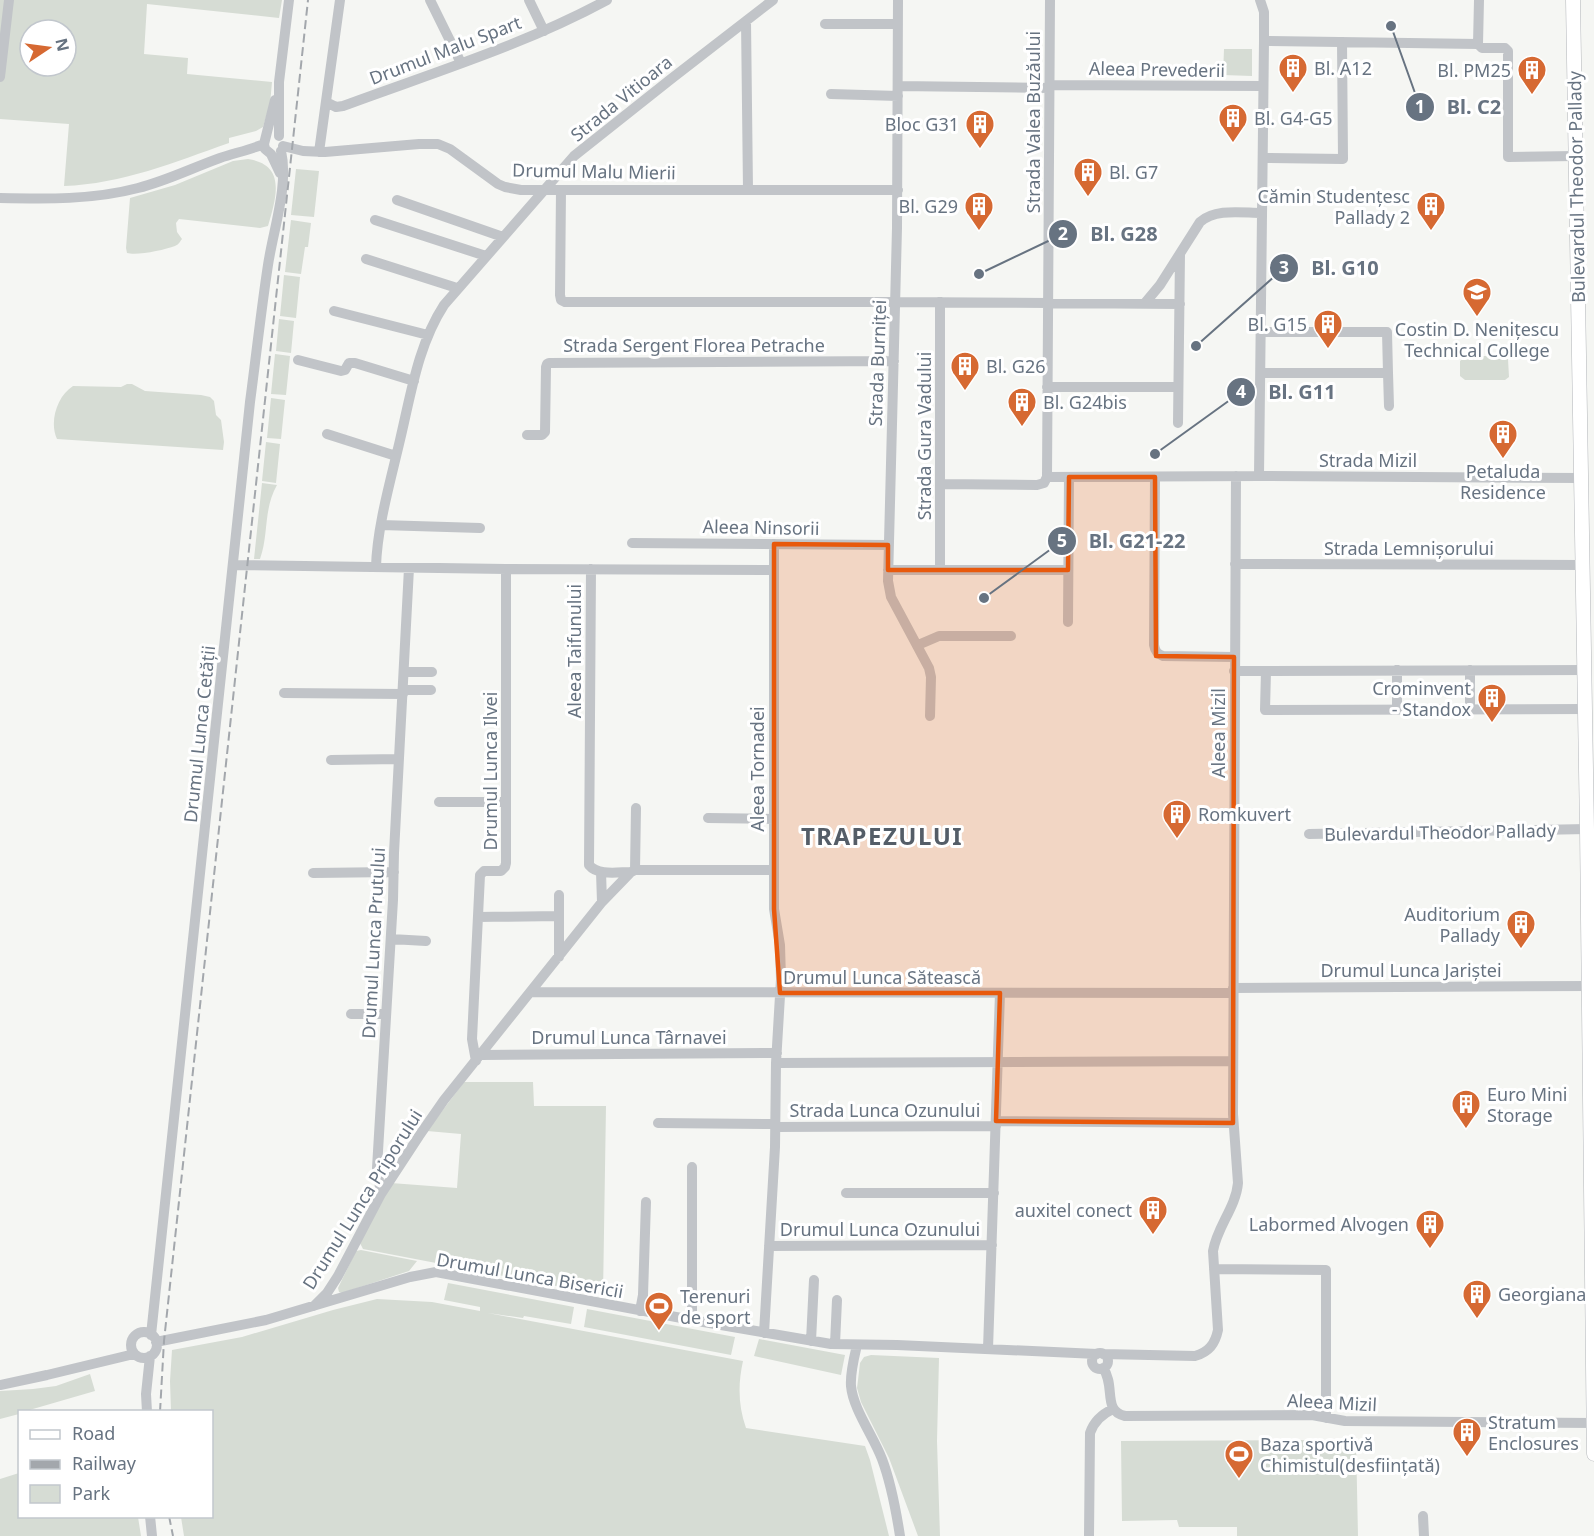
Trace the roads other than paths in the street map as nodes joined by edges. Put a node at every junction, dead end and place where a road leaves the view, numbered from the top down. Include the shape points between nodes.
1 (9, 0) edge
2 (289, 0) edge
3 (340, 0) edge
4 (430, 0) edge
5 (529, 0) edge
6 (607, 0) edge
7 (773, 0) edge
8 (898, 0) edge
9 (1050, 0) edge
10 (1260, 0) edge
11 (1479, 0) edge
12 (1573, 0) edge
13 (746, 21) junction
14 (825, 24) dead end
15 (898, 24) junction
16 (544, 31) junction
17 (1264, 41) junction
18 (1342, 42) junction
19 (1478, 44) junction
20 (461, 63) junction
21 (0, 77) edge
22 (1049, 86) junction
23 (1263, 86) junction
24 (898, 91) junction
25 (831, 94) dead end
26 (326, 102) junction
27 (273, 146) junction
28 (319, 152) junction
29 (1575, 156) junction
30 (1263, 158) junction
31 (545, 190) junction
32 (561, 190) junction
33 (748, 190) junction
34 (898, 190) junction
35 (0, 198) edge
36 (397, 200) dead end
37 (1262, 213) junction
38 (375, 220) dead end
39 (503, 237) junction
40 (1180, 254) junction
41 (486, 256) junction
42 (366, 259) dead end
43 (457, 288) junction
44 (896, 302) junction
45 (940, 302) junction
46 (1048, 303) junction
47 (1145, 303) junction
48 (1180, 303) junction
49 (334, 311) dead end
50 (1261, 332) junction
51 (428, 335) junction
52 (298, 360) dead end
53 (894, 361) junction
54 (1261, 373) junction
55 (1388, 373) junction
56 (414, 381) junction
57 (1047, 387) junction
58 (1178, 387) junction
59 (1389, 406) dead end
60 (1178, 423) dead end
61 (327, 434) dead end
62 (526, 435) dead end
63 (396, 456) junction
64 (1260, 476) junction
65 (1047, 477) junction
66 (1069, 477) junction
67 (1155, 477) junction
68 (1236, 477) junction
69 (1588, 478) edge
70 (940, 484) junction
71 (381, 525) junction
72 (480, 528) dead end
73 (633, 543) dead end
74 (774, 544) junction
75 (888, 545) junction
76 (1235, 564) junction
77 (234, 565) junction
78 (1582, 565) junction
79 (376, 567) junction
80 (409, 568) junction
81 (506, 569) junction
82 (591, 569) junction
83 (774, 570) junction
84 (888, 570) junction
85 (940, 570) junction
86 (1068, 570) junction
87 (1068, 622) dead end
88 (1011, 636) dead end
89 (918, 645) junction
90 (1234, 657) junction
91 (1397, 670) junction
92 (1470, 670) junction
93 (1584, 670) junction
94 (1234, 671) junction
95 (1266, 671) junction
96 (404, 672) junction
97 (432, 672) dead end
98 (431, 690) dead end
99 (403, 692) junction
100 (284, 693) dead end
101 (1585, 708) junction
102 (1397, 709) junction
103 (1470, 709) junction
104 (930, 716) dead end
105 (399, 759) junction
106 (331, 760) dead end
107 (439, 802) dead end
108 (506, 802) junction
109 (636, 808) dead end
110 (708, 818) dead end
111 (774, 819) junction
112 (1587, 829) junction
113 (1309, 834) dead end
114 (773, 870) junction
115 (633, 871) junction
116 (394, 872) junction
117 (602, 872) junction
118 (313, 873) dead end
119 (559, 895) dead end
120 (602, 902) junction
121 (478, 916) junction
122 (559, 916) junction
123 (391, 939) junction
124 (426, 941) dead end
125 (559, 957) junction
126 (1589, 986) junction
127 (1233, 990) junction
128 (531, 992) junction
129 (780, 993) junction
130 (1000, 993) junction
131 (351, 1014) dead end
132 (386, 1014) junction
133 (1592, 1037) edge
134 (478, 1058) junction
135 (777, 1058) junction
136 (1233, 1061) junction
137 (998, 1062) junction
138 (658, 1123) dead end
139 (996, 1124) junction
140 (1233, 1124) junction
141 (775, 1126) junction
142 (692, 1167) dead end
143 (846, 1192) dead end
144 (994, 1193) junction
145 (381, 1194) junction
146 (646, 1202) dead end
147 (992, 1245) junction
148 (769, 1246) junction
149 (1214, 1269) junction
150 (814, 1280) dead end
151 (837, 1300) dead end
152 (312, 1307) junction
153 (640, 1311) junction
154 (692, 1320) junction
155 (764, 1333) junction
156 (149, 1337) junction
157 (811, 1341) junction
158 (835, 1344) junction
159 (857, 1345) junction
160 (988, 1349) junction
161 (139, 1353) junction
162 (1099, 1360) junction
163 (0, 1385) edge
164 (1113, 1409) junction
165 (147, 1410) edge
166 (1326, 1418) junction
167 (1594, 1423) edge
168 (1594, 1454) edge
169 (1423, 1516) dead end
170 (150, 1518) edge
171 (152, 1536) edge
172 (900, 1536) edge
173 (1089, 1536) edge
174 (1424, 1536) edge

1 - 21 street
2 - 27 street, Drumul Lunca Cetății
3 - 26 street
4 - 20 street
5 - 16 street
6 - 16 street, Drumul Malu Spart
7 - 13 street, Strada Vitioara
8 - 15 street, Strada Burniței
9 - 22 street, Strada Valea Buzăului
10 - 17 street
11 - 19 street
12 - 29 main road, Bulevardul Theodor Pallady
13 - 31 street, Strada Vitioara via 582,150
13 - 33 street
14 - 15 street
15 - 24 street, Strada Burniței
16 - 20 street, Drumul Malu Spart
17 - 18 street
17 - 23 street
18 - 19 street
18 - 30 street via 1342,159
19 - 29 street via 1508,51 1508,157
20 - 26 street, Drumul Malu Spart via 343,106
22 - 23 street, Aleea Prevederii
22 - 24 street, Aleea Prevederii
22 - 46 street, Strada Valea Buzăului
23 - 30 street
24 - 25 street, Aleea Prevederii
24 - 34 street, Strada Burniței
26 - 28 street
27 - 28 street, Drumul Malu Mierii
27 - 35 street via 219,158 121,192 58,199
27 - 77 street, Drumul Lunca Cetății via 283,166 282,186 262,309
28 - 31 street, Drumul Malu Mierii via 438,144 498,184 513,189
29 - 69 main road, Bulevardul Theodor Pallady
30 - 37 street
31 - 32 street, Drumul Malu Mierii
31 - 39 street, Strada Vitioara
32 - 33 street, Drumul Malu Mierii
32 - 44 street via 560,296 565,302
33 - 34 street, Drumul Malu Mierii
34 - 44 street, Strada Burniței
36 - 39 street
37 - 40 street via 1211,214 1200,222
37 - 50 street
38 - 41 street
39 - 41 street, Strada Vitioara
40 - 47 street
40 - 48 street
41 - 43 street, Strada Vitioara
42 - 43 street
43 - 51 street, Strada Vitioara
44 - 45 street
44 - 53 street, Strada Burniței
45 - 46 street
45 - 70 street, Strada Gura Vadului
46 - 47 street
46 - 57 street, Strada Valea Buzăului
47 - 48 street
48 - 58 street
49 - 51 street
50 - 54 street
50 - 55 street via 1387,332
51 - 56 street, Strada Vitioara
52 - 56 street via 342,371 354,363
53 - 62 street, Strada Sergent Florea Petrache via 549,363 545,432
53 - 75 street, Strada Burniței
54 - 55 street
54 - 64 street
55 - 59 street
56 - 63 street, Strada Vitioara
57 - 58 street
57 - 65 street, Strada Valea Buzăului
58 - 60 street
61 - 63 street
63 - 71 street, Strada Vitioara
64 - 68 street, Strada Mizil
64 - 69 street, Strada Mizil
65 - 66 street, Strada Mizil
65 - 70 street, Strada Mizil via 1037,485
66 - 67 street, Strada Mizil
66 - 86 street
67 - 68 street, Strada Mizil
67 - 90 street via 1155,651 1163,656
68 - 76 street, Aleea Mizil
69 - 78 main road, Bulevardul Theodor Pallady
70 - 85 street, Strada Gura Vadului
71 - 72 street
71 - 79 street, Strada Vitioara
73 - 74 street, Aleea Ninsorii
74 - 75 street, Aleea Ninsorii
74 - 83 street, Aleea Tornadei
75 - 84 street, Strada Burniței
76 - 78 street, Strada Lemnișorului
76 - 90 street, Aleea Mizil
77 - 79 street
77 - 156 street, Drumul Lunca Cetății
78 - 93 main road, Bulevardul Theodor Pallady
79 - 80 street
80 - 81 street
80 - 96 street, Drumul Lunca Prutului
81 - 82 street
81 - 108 street, Drumul Lunca Ilvei
82 - 83 street, Aleea Taifunului
82 - 117 street, Aleea Taifunului via 589,865
83 - 111 street, Aleea Tornadei
84 - 85 street
84 - 89 street, Strada Burniței via 891,597
85 - 86 street
86 - 87 street
88 - 89 street via 939,636
89 - 104 street, Strada Burniței via 931,672
90 - 94 street, Aleea Mizil
91 - 92 street
91 - 95 street
91 - 102 street
92 - 93 street
92 - 103 street
93 - 101 main road, Bulevardul Theodor Pallady
94 - 95 street
94 - 127 street, Aleea Mizil
95 - 102 street via 1265,710
96 - 97 street
96 - 99 street, Drumul Lunca Prutului
98 - 99 street
99 - 100 street
99 - 105 street, Drumul Lunca Prutului
101 - 103 street
101 - 112 main road, Bulevardul Theodor Pallady
102 - 103 street
105 - 106 street
105 - 116 street, Drumul Lunca Prutului
107 - 108 street
108 - 121 street, Drumul Lunca Ilvei via 506,863 501,871 480,873
109 - 115 street
110 - 111 street
111 - 114 street, Aleea Tornadei
112 - 113 street, Bulevardul Theodor Pallady
112 - 126 main road, Bulevardul Theodor Pallady
114 - 115 street
114 - 129 street, Aleea Tornadei via 774,918 781,956
115 - 117 street
115 - 120 street, Drumul Lunca Priporului
116 - 118 street
116 - 123 street, Drumul Lunca Prutului
117 - 120 street
119 - 122 street
120 - 125 street, Drumul Lunca Priporului
121 - 122 street
121 - 134 street, Drumul Lunca Ilvei via 472,1039
122 - 125 street
123 - 124 street
123 - 132 street, Drumul Lunca Prutului
125 - 128 street, Drumul Lunca Priporului
126 - 127 street, Drumul Lunca Jariștei
126 - 133 main road, Bulevardul Theodor Pallady
127 - 130 street, Drumul Lunca Sătească
127 - 136 street, Aleea Mizil
128 - 129 street, Drumul Lunca Sătească
128 - 134 street, Drumul Lunca Priporului
129 - 130 street, Drumul Lunca Sătească
129 - 135 street
130 - 137 street, Drumul Lunca Ozunului
131 - 132 street
132 - 145 street, Drumul Lunca Prutului via 378,1168
133 - 167 main road, Bulevardul Theodor Pallady
134 - 135 street, Drumul Lunca Târnavei
134 - 145 street, Drumul Lunca Priporului via 418,1136
135 - 137 street
135 - 141 street
136 - 137 street
136 - 140 street, Aleea Mizil
137 - 139 street, Drumul Lunca Ozunului
138 - 141 street, Strada Lunca Ozunului
139 - 140 street, Strada Lunca Ozunului
139 - 141 street, Strada Lunca Ozunului
139 - 144 street, Drumul Lunca Ozunului
140 - 149 street, Aleea Mizil via 1237,1188 1216,1239
141 - 148 street
142 - 154 street
143 - 144 street, Drumul Lunca Ozunului
144 - 147 street, Drumul Lunca Ozunului
145 - 152 street, Drumul Lunca Priporului via 338,1276
146 - 153 street, Drumul Lunca Bisericii
147 - 148 street, Drumul Lunca Ozunului
147 - 160 street, Drumul Lunca Ozunului
148 - 155 street
149 - 162 street, Aleea Mizil via 1219,1324 1210,1349 1189,1356
149 - 166 street via 1326,1270
150 - 157 street
151 - 158 street
152 - 153 street, Drumul Lunca Bisericii via 436,1272
152 - 156 street, Drumul Lunca Priporului via 245,1325
153 - 154 street, Drumul Lunca Bisericii
154 - 155 street, Drumul Lunca Bisericii
155 - 157 street, Drumul Lunca Bisericii
156 - 161 street, Drumul Lunca Cetății via 155,1350
156 - 161 street via 135,1336
157 - 158 street, Drumul Lunca Bisericii
158 - 159 street, Drumul Lunca Bisericii
159 - 160 street, Drumul Lunca Bisericii
159 - 172 street via 852,1392 883,1463
160 - 162 street via 1054,1352
161 - 163 street
161 - 165 street, Drumul Lunca Cetății
162 - 164 street via 1109,1380
164 - 166 street, Aleea Mizil via 1125,1416
164 - 173 street via 1098,1419 1090,1433
166 - 167 street, Aleea Mizil
167 - 168 main road, Bulevardul Theodor Pallady
169 - 174 street
170 - 171 street

